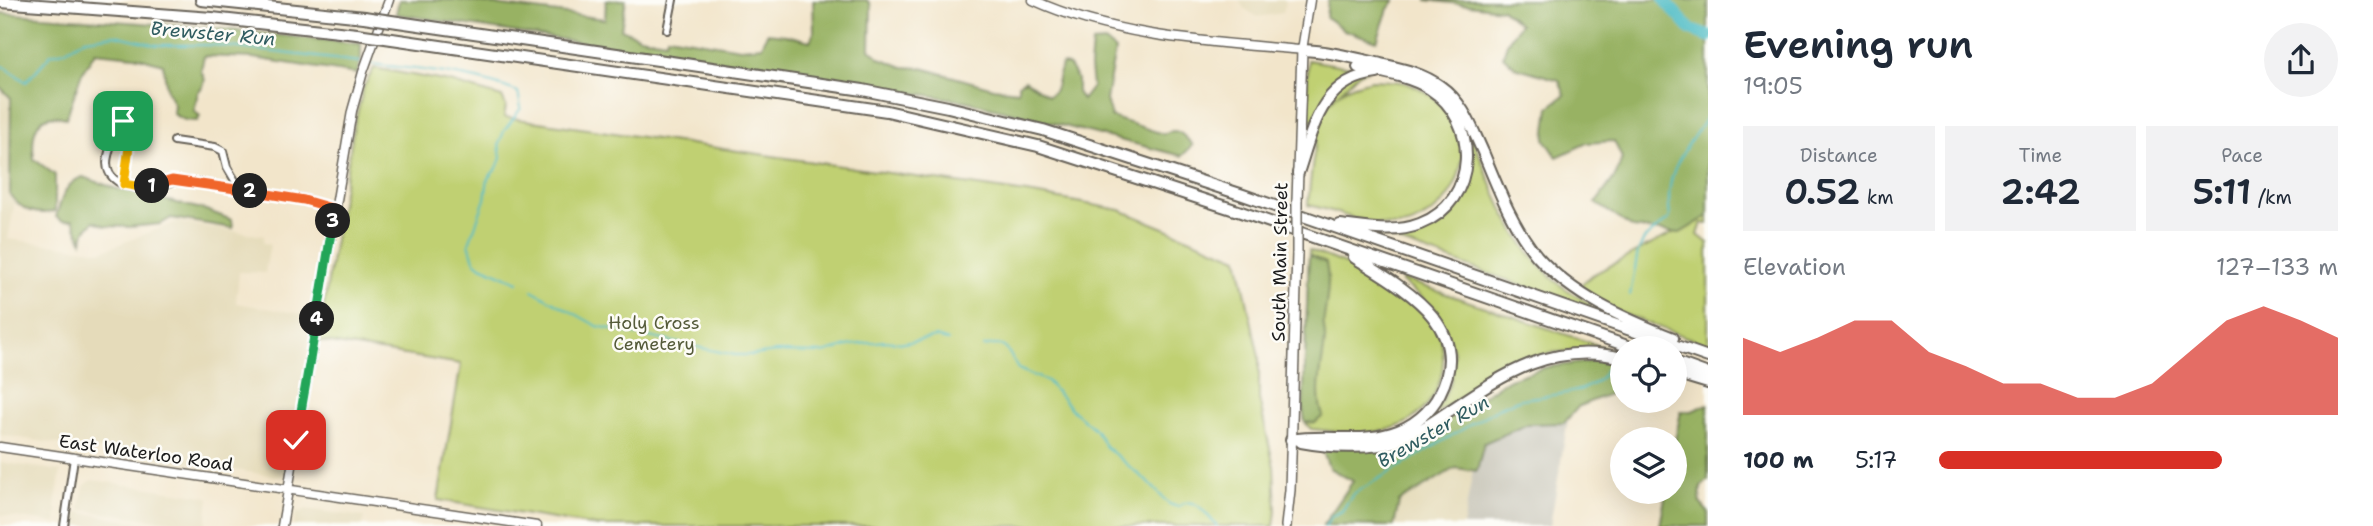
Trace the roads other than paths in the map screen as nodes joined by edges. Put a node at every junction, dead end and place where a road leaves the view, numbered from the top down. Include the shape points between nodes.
1 (201, 0) edge
2 (389, 0) edge
3 (673, 0) edge
4 (1033, 0) edge
5 (1310, 0) edge
6 (0, 2) edge
7 (667, 30) dead end
8 (1302, 50) junction
9 (1378, 72) junction
10 (174, 141) dead end
11 (1298, 173) junction
12 (124, 184) junction
13 (241, 189) junction
14 (335, 209) junction
15 (1322, 223) junction
16 (1337, 246) junction
17 (1610, 340) edge
18 (1708, 352) edge
19 (1610, 355) edge
20 (1708, 357) edge
21 (1687, 366) edge
22 (1708, 374) edge
23 (1687, 377) edge
24 (1708, 383) edge
25 (1292, 440) junction
26 (0, 447) edge
27 (74, 458) junction
28 (288, 490) junction
29 (484, 522) edge
30 (64, 526) edge
31 (282, 526) edge
32 (537, 526) edge
33 (1286, 526) edge

1 - 15 highway, bridge via 364,17 929,103 1043,130
2 - 14 street via 363,72
3 - 7 street
4 - 8 street via 1073,17 1131,30
5 - 8 street, South Main Street
6 - 16 highway, bridge via 357,34 887,111 1038,146
8 - 9 highway
8 - 11 main road, South Main Street
8 - 18 highway via 1407,71 1439,85 1465,114 1510,213 1546,265 1613,313
9 - 11 highway via 1348,82 1324,103
9 - 15 highway via 1419,83 1450,107 1466,144 1461,184 1436,216 1409,228
10 - 13 street via 223,151
11 - 25 main road, South Main Street, bridge
12 - 12 street via 113,178 106,165 123,121 132,124
12 - 13 street via 146,188 172,180
13 - 14 street
14 - 28 street
15 - 20 highway
16 - 17 highway
16 - 25 highway via 1412,294 1436,319 1447,346 1447,377 1430,409 1401,430 1380,436
19 - 25 highway via 1570,354 1534,361 1407,437 1387,444
21 - 22 highway
23 - 24 highway
25 - 33 main road, South Main Street
26 - 27 street, East Waterloo Road
27 - 28 street, East Waterloo Road
27 - 30 street
28 - 29 street, East Waterloo Road
28 - 31 street
29 - 32 street, East Waterloo Road

